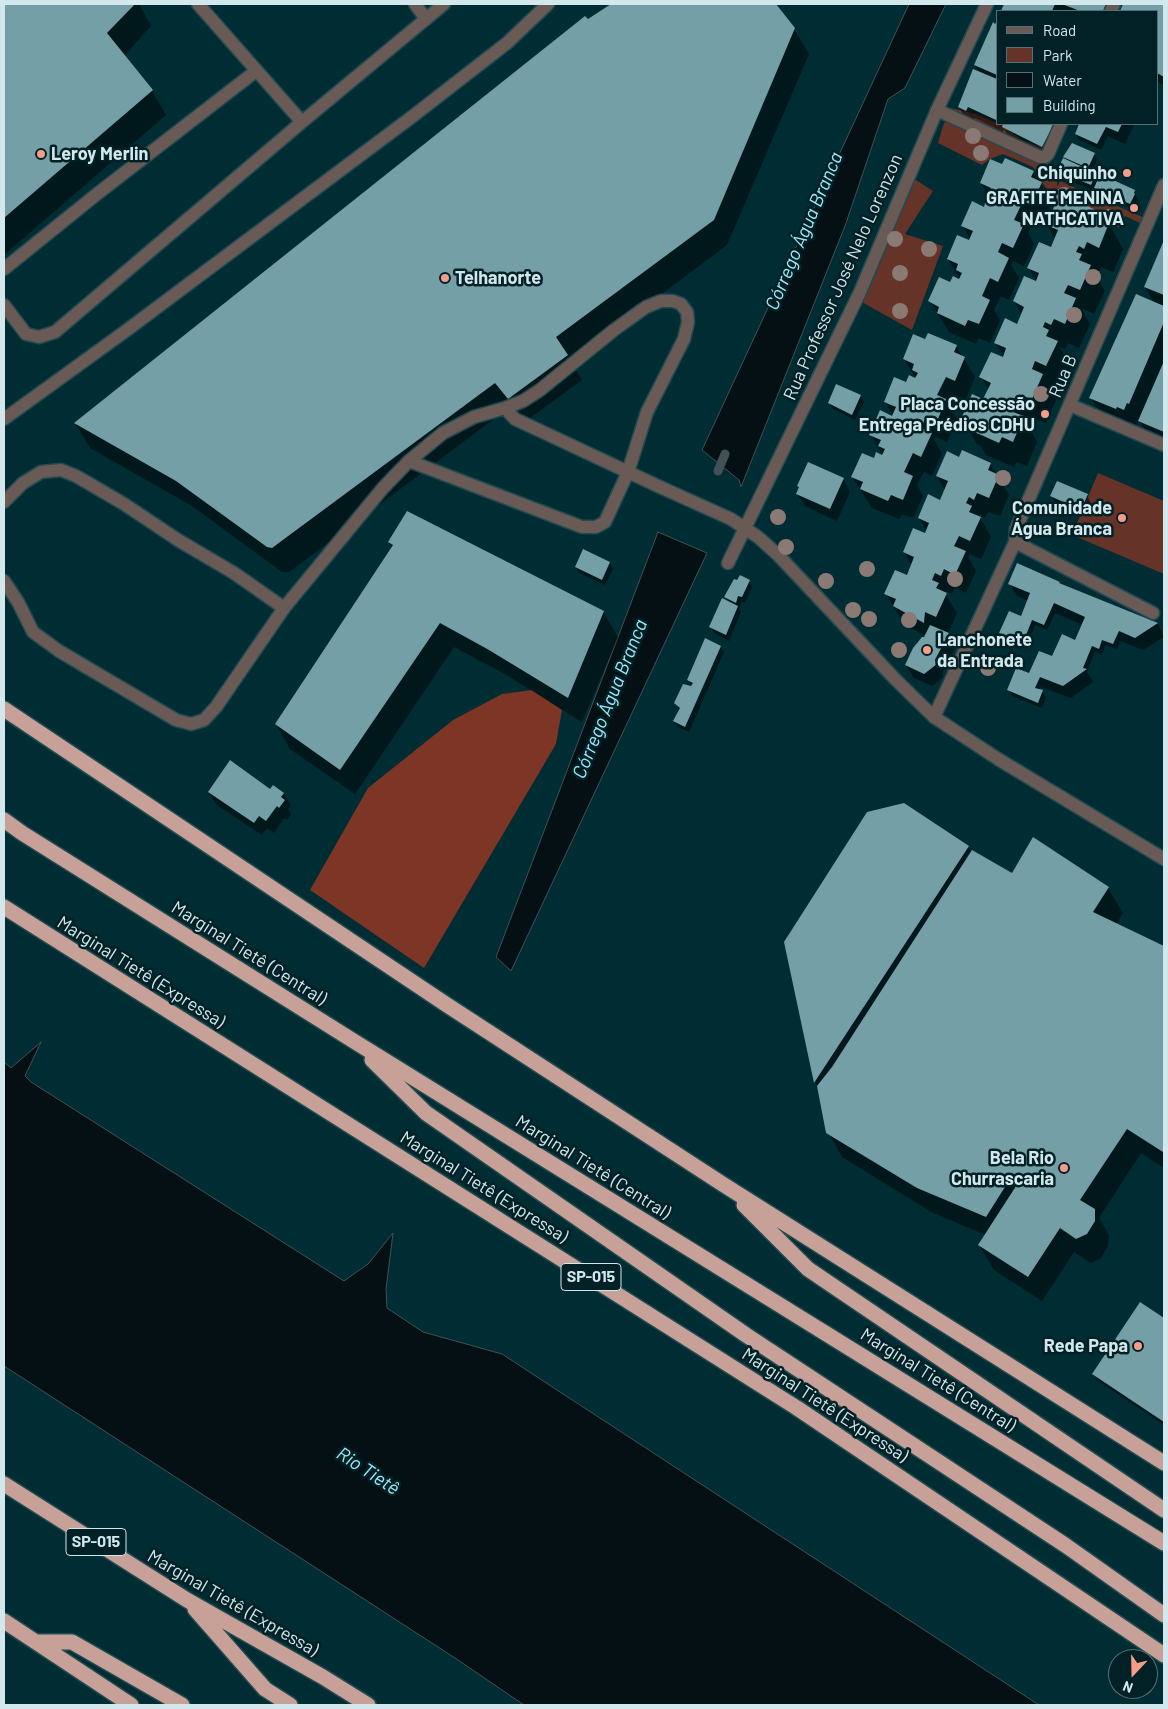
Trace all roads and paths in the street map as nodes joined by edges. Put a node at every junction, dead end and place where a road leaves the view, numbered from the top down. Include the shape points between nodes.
1 (198, 4) edge
2 (415, 4) edge
3 (444, 4) edge
4 (548, 4) edge
5 (987, 4) edge
6 (426, 19) junction
7 (256, 72) junction
8 (937, 110) junction
9 (302, 122) junction
10 (1061, 125) edge
11 (1164, 185) edge
12 (4, 269) edge
13 (4, 305) edge
14 (1070, 405) junction
15 (505, 408) junction
16 (4, 419) edge
17 (1164, 445) edge
18 (409, 461) junction
19 (628, 472) junction
20 (4, 502) edge
21 (746, 528) junction
22 (1015, 542) junction
23 (728, 563) dead end
24 (4, 581) edge
25 (284, 608) junction
26 (1152, 613) dead end
27 (4, 709) edge
28 (934, 717) junction
29 (4, 820) edge
30 (1164, 859) edge
31 (4, 907) edge
32 (352, 1040) junction
33 (724, 1185) junction
34 (1164, 1463) edge
35 (4, 1484) edge
36 (1164, 1510) edge
37 (1164, 1543) edge
38 (187, 1600) junction
39 (1164, 1615) edge
40 (4, 1621) edge
41 (36, 1642) junction
42 (1164, 1655) edge
43 (131, 1705) edge
44 (182, 1705) edge
45 (290, 1705) edge
46 (368, 1705) edge

1 - 7 street
2 - 6 street
3 - 6 street
4 - 16 street via 507,43 413,116
5 - 8 street, Rua Professor José Nelo Lorenzon
6 - 9 street
7 - 9 street
7 - 12 street
8 - 10 street via 1040,157 1048,154
8 - 21 street, Rua Professor José Nelo Lorenzon via 860,292
9 - 13 street via 56,332 39,337 26,334
11 - 14 street, Rua B
14 - 17 street
14 - 22 street, Rua B via 1016,529
15 - 18 street via 474,417 443,433
15 - 19 street via 515,419
15 - 19 street via 540,390 646,307 661,301 681,304 687,312 688,322 684,339 648,412
18 - 19 street via 582,527 596,527 605,522
18 - 25 street
19 - 21 street
20 - 25 street via 23,483 41,472 61,470 124,504
21 - 23 street, Rua Professor José Nelo Lorenzon
21 - 28 street via 778,555
22 - 26 street
22 - 28 street, Rua B
24 - 25 street via 33,632 59,652 176,720 190,724 204,720 216,706
27 - 33 highway via 447,1005
28 - 30 street
29 - 32 highway, Marginal Tietê (Central)
31 - 42 highway, Marginal Tietê (Expressa) / SP-015 via 797,1408
32 - 37 highway, Marginal Tietê (Central)
32 - 39 highway via 426,1113 746,1335 1065,1545
33 - 34 highway
33 - 36 highway via 808,1269
35 - 38 highway, Marginal Tietê (Expressa) / SP-015
38 - 45 highway, SP-015 via 265,1689
38 - 46 highway, Marginal Tietê (Expressa) / SP-015
40 - 41 highway
41 - 43 highway
41 - 44 highway via 72,1642

